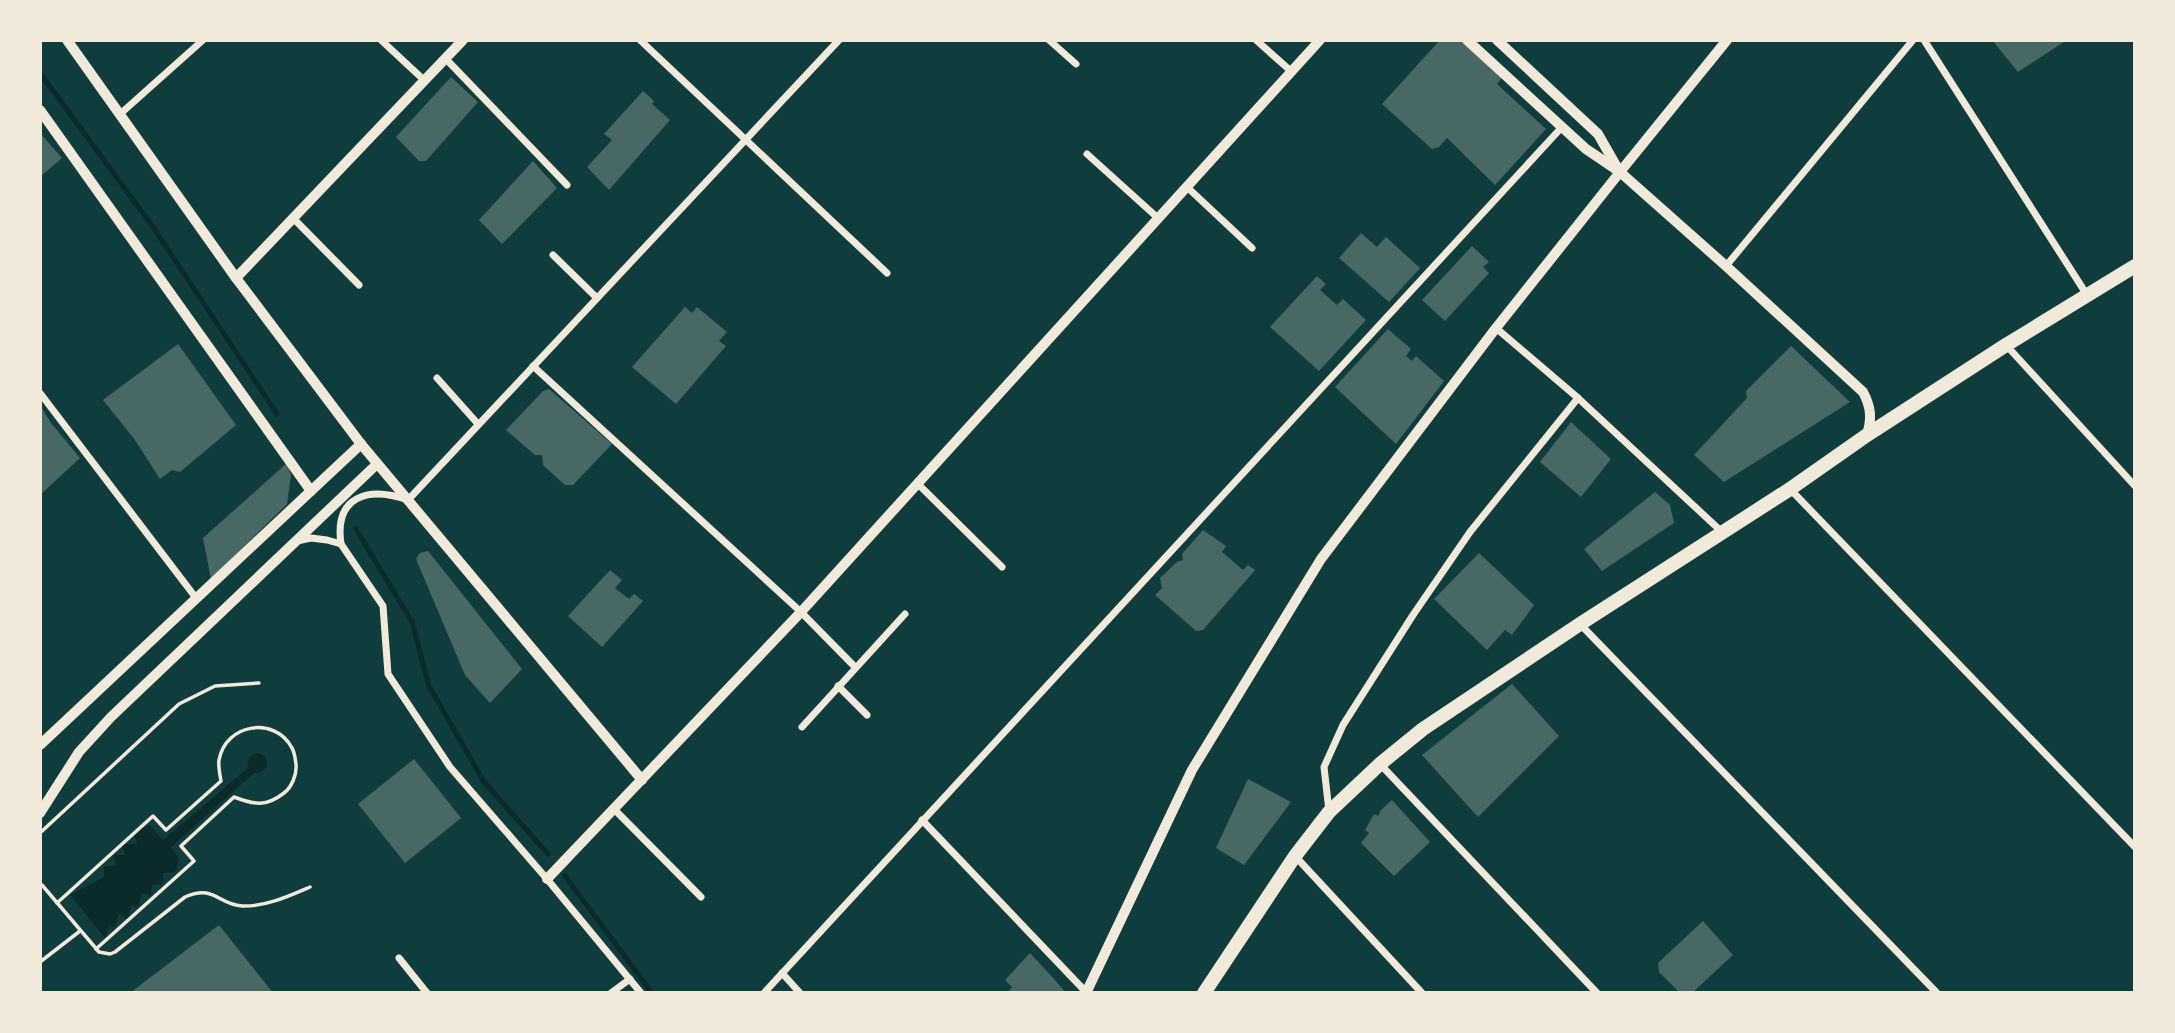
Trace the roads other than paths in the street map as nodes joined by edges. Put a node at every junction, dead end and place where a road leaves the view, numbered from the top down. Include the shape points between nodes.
1 (67, 40) edge
2 (204, 40) edge
3 (381, 40) edge
4 (463, 40) edge
5 (640, 40) edge
6 (839, 40) edge
7 (1049, 40) edge
8 (1256, 40) edge
9 (1320, 40) edge
10 (1467, 40) edge
11 (1497, 40) edge
12 (1727, 40) edge
13 (1913, 40) edge
14 (1924, 40) edge
15 (446, 59) junction
16 (1076, 64) dead end
17 (1292, 72) junction
18 (425, 81) junction
19 (40, 110) edge
20 (119, 115) junction
21 (1562, 127) junction
22 (747, 139) junction
23 (1087, 154) dead end
24 (1620, 172) junction
25 (567, 185) dead end
26 (1187, 187) junction
27 (294, 219) junction
28 (1158, 219) junction
29 (1252, 248) dead end
30 (553, 255) dead end
31 (2135, 265) edge
32 (1727, 266) junction
33 (887, 273) dead end
34 (236, 278) junction
35 (359, 285) dead end
36 (2087, 295) junction
37 (597, 298) junction
38 (1496, 328) junction
39 (2006, 345) junction
40 (533, 366) junction
41 (437, 379) dead end
42 (40, 393) edge
43 (1578, 398) junction
44 (478, 424) junction
45 (1867, 435) junction
46 (361, 444) junction
47 (377, 464) junction
48 (918, 484) junction
49 (2135, 486) edge
50 (1790, 489) junction
51 (311, 491) junction
52 (408, 500) junction
53 (1723, 532) junction
54 (297, 541) junction
55 (341, 544) junction
56 (1002, 567) dead end
57 (196, 598) junction
58 (801, 612) junction
59 (905, 614) dead end
60 (1580, 624) junction
61 (855, 667) junction
62 (838, 686) junction
63 (867, 715) dead end
64 (802, 727) dead end
65 (40, 745) edge
66 (1380, 764) junction
67 (642, 780) junction
68 (614, 809) junction
69 (1329, 812) junction
70 (40, 813) edge
71 (922, 820) junction
72 (2135, 847) edge
73 (1295, 856) junction
74 (547, 879) junction
75 (701, 897) dead end
76 (399, 958) dead end
77 (782, 973) junction
78 (629, 979) junction
79 (427, 993) edge
80 (611, 993) edge
81 (641, 993) edge
82 (764, 993) edge
83 (800, 993) edge
84 (1086, 993) edge
85 (1204, 993) edge
86 (1422, 993) edge
87 (1597, 993) edge
88 (1937, 993) edge

1 - 20 street
2 - 20 street
3 - 18 street
4 - 15 street
5 - 22 street
6 - 22 street
7 - 16 street
8 - 17 street
9 - 17 street
10 - 21 street
11 - 24 street via 1598,134
12 - 24 street
13 - 32 street
14 - 36 street
15 - 18 street
15 - 25 street
17 - 26 street
18 - 27 street
19 - 51 street
20 - 34 street
21 - 24 street
21 - 71 street
22 - 33 street
22 - 37 street
23 - 28 street
24 - 32 street
24 - 38 street
26 - 28 street
26 - 29 street
27 - 34 street
27 - 35 street
28 - 48 street
30 - 37 street
31 - 36 main road
32 - 45 street via 1863,392 1870,406
34 - 46 street
36 - 39 main road
37 - 40 street
38 - 43 street
38 - 84 street via 1321,559 1192,770
39 - 45 main road
39 - 49 street
40 - 44 street
40 - 58 street
41 - 44 street
42 - 57 street
43 - 53 street
43 - 69 street via 1470,532 1343,725 1324,766
44 - 52 street
45 - 50 main road
46 - 47 street
46 - 51 street
47 - 52 street
47 - 54 street
48 - 56 street
48 - 58 street
50 - 53 main road
50 - 72 street
51 - 57 street
52 - 55 street via 379,494 357,498 340,521
52 - 67 street
53 - 60 main road
54 - 55 street via 311,538
54 - 70 street via 111,718 79,752
55 - 74 street via 383,606 388,674 450,767
57 - 65 street
58 - 61 street
58 - 67 street
59 - 61 street
60 - 66 main road via 1423,729
60 - 88 street
61 - 62 street
62 - 63 street
62 - 64 street
66 - 69 main road
66 - 87 street
67 - 68 street
68 - 74 street
68 - 75 street
69 - 73 main road
71 - 77 street
71 - 84 street
73 - 85 main road
73 - 86 street
74 - 78 street
76 - 79 street
77 - 82 street
77 - 83 street
78 - 80 street
78 - 81 street

